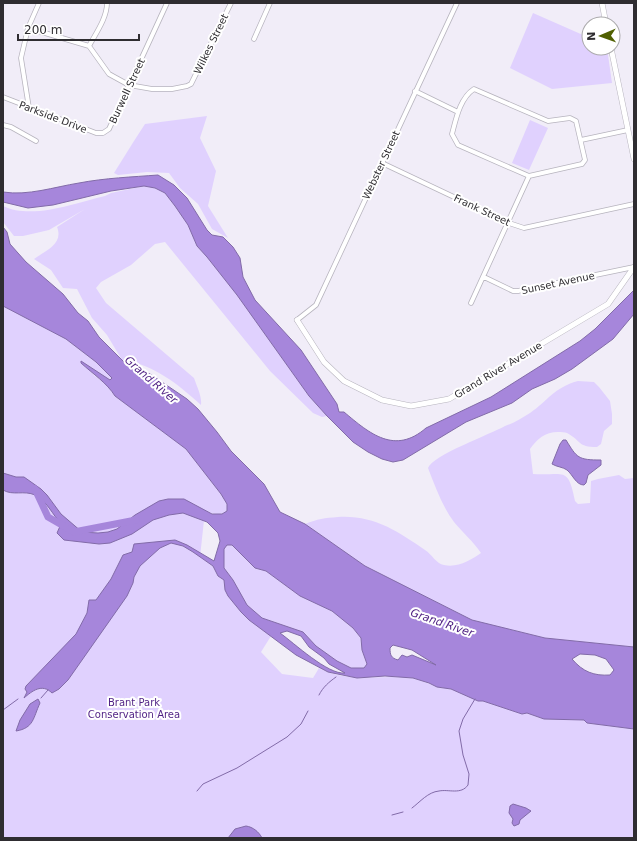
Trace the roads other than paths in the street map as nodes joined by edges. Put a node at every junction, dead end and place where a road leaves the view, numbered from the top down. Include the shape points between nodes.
1 (39, 3) edge
2 (107, 3) edge
3 (167, 3) edge
4 (231, 3) edge
5 (270, 3) edge
6 (457, 3) edge
7 (602, 3) edge
8 (604, 16) edge
9 (28, 28) junction
10 (254, 39) dead end
11 (89, 46) junction
12 (613, 56) edge
13 (129, 85) junction
14 (415, 91) junction
15 (3, 97) edge
16 (29, 108) junction
17 (458, 112) junction
18 (3, 125) edge
19 (628, 130) junction
20 (103, 133) joint
21 (581, 140) junction
22 (36, 141) dead end
23 (634, 159) edge
24 (382, 164) junction
25 (529, 176) junction
26 (634, 204) edge
27 (509, 223) junction
28 (634, 267) edge
29 (484, 277) junction
30 (471, 303) dead end
31 (297, 320) joint

1 - 9 street
2 - 11 street via 98,30
3 - 13 street, Burwell Street
4 - 13 street, Wilkes Street via 191,84 172,89
5 - 10 street
6 - 14 street, Webster Street
7 - 8 street
9 - 11 street
9 - 16 street via 21,58
11 - 13 street via 109,74
12 - 19 street
13 - 20 street, Burwell Street via 109,129
14 - 17 street
14 - 24 street, Webster Street
15 - 16 street, Parkside Drive
16 - 20 street, Parkside Drive via 96,133
17 - 21 street via 468,92 474,89 548,120 570,118 576,121
17 - 25 street via 452,134 458,144
18 - 22 street
19 - 21 street
19 - 23 street
21 - 25 street via 584,160 582,164
24 - 27 street, Frank Street
24 - 31 street, Webster Street via 316,305
25 - 27 street
26 - 27 street, Frank Street via 524,228
27 - 29 street
28 - 29 street, Sunset Avenue via 518,292
28 - 31 street, Grand River Avenue via 608,304 449,399 411,406 382,400 344,381 324,362
29 - 30 street

